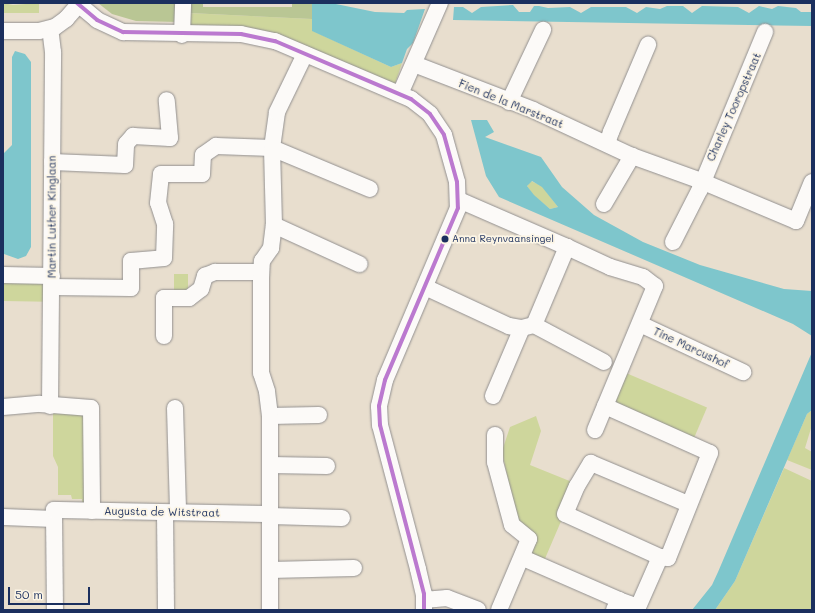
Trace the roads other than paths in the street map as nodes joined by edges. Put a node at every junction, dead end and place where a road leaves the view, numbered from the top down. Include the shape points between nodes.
1 (183, 3) edge
2 (440, 3) edge
3 (78, 4) edge
4 (50, 29) junction
5 (543, 30) dead end
6 (3, 31) edge
7 (765, 32) dead end
8 (182, 35) junction
9 (648, 45) dead end
10 (305, 54) junction
11 (414, 64) junction
12 (400, 94) junction
13 (167, 100) dead end
14 (509, 102) junction
15 (609, 138) junction
16 (272, 148) junction
17 (632, 156) junction
18 (52, 162) junction
19 (701, 181) junction
20 (812, 182) edge
21 (370, 189) dead end
22 (459, 200) junction
23 (604, 204) dead end
24 (274, 225) junction
25 (673, 242) dead end
26 (566, 247) junction
27 (359, 264) dead end
28 (261, 272) junction
29 (3, 275) edge
30 (52, 281) junction
31 (425, 287) junction
32 (640, 324) junction
33 (528, 326) junction
34 (164, 336) dead end
35 (604, 362) dead end
36 (743, 372) dead end
37 (494, 396) dead end
38 (3, 406) edge
39 (50, 406) junction
40 (605, 406) junction
41 (175, 408) dead end
42 (319, 415) dead end
43 (270, 416) junction
44 (595, 430) dead end
45 (495, 435) dead end
46 (270, 466) junction
47 (327, 466) dead end
48 (688, 504) junction
49 (92, 511) junction
50 (171, 512) junction
51 (54, 514) junction
52 (270, 515) junction
53 (3, 518) edge
54 (342, 518) dead end
55 (660, 557) junction
56 (523, 558) junction
57 (354, 568) dead end
58 (270, 570) junction
59 (424, 605) edge
60 (616, 605) edge
61 (55, 610) edge
62 (166, 610) edge
63 (270, 610) edge
64 (478, 610) edge
65 (499, 610) edge

1 - 8 street
2 - 11 street
3 - 4 street via 62,22
3 - 8 street via 97,20 123,32
4 - 6 street
4 - 18 street, Martin Luther Kinglaan via 53,52
5 - 14 street
7 - 19 street, Charley Tooropstraat
8 - 10 street via 253,35
9 - 15 street
10 - 12 street
10 - 16 street via 277,112
11 - 12 street
11 - 14 street, Fien de la Marstraat
12 - 22 street via 430,114 444,135 455,171
13 - 18 street via 170,138 133,136 126,144 125,165
14 - 15 street, Fien de la Marstraat
15 - 17 street, Fien de la Marstraat
16 - 21 street
16 - 24 street
16 - 30 street via 216,146 203,155 202,174 161,174 158,202 165,224 164,258 131,261 131,288
17 - 19 street, Fien de la Marstraat
17 - 23 street
18 - 30 street, Martin Luther Kinglaan
19 - 20 street, Fien de la Marstraat via 796,221
19 - 25 street via 700,189
22 - 26 street
22 - 31 street via 454,219
24 - 27 street
24 - 28 street via 271,248 262,261
26 - 32 street via 610,267 643,277 655,286
26 - 33 street
28 - 34 street via 214,272 205,276 202,289 189,298 164,298
28 - 43 street via 261,373 267,391
29 - 30 street
30 - 39 street, Martin Luther Kinglaan
31 - 33 street via 510,326
31 - 59 street via 385,380 379,411 382,436
32 - 36 street, Tine Marcushof
32 - 40 street
33 - 35 street
33 - 37 street
38 - 39 street
39 - 49 street via 91,408
40 - 44 street
40 - 48 street via 710,453
41 - 50 street
42 - 43 street
43 - 46 street
45 - 56 street via 495,462 512,525 529,539
46 - 47 street
46 - 52 street
48 - 55 street via 668,558
48 - 55 street via 591,463 577,486 565,514
49 - 50 street, Augusta de Witstraat
49 - 51 street, Augusta de Witstraat
50 - 52 street, Augusta de Witstraat
50 - 62 street
51 - 53 street
51 - 61 street
52 - 54 street, Augusta de Witstraat
52 - 58 street
55 - 60 street via 638,607
56 - 60 street
56 - 65 street
57 - 58 street
58 - 63 street
59 - 64 street via 447,598

